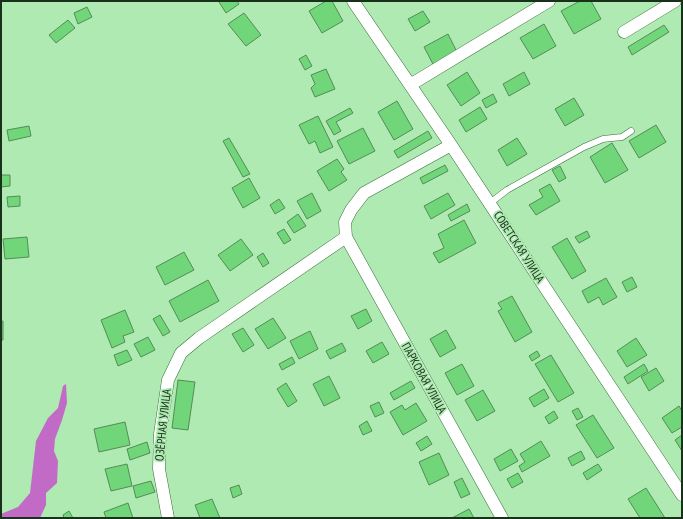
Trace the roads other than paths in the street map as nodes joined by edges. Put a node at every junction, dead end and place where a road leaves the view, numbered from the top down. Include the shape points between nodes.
1 (353, 1) edge
2 (549, 1) edge
3 (675, 1) edge
4 (624, 32) dead end
5 (410, 85) junction
6 (631, 131) dead end
7 (451, 145) junction
8 (490, 203) junction
9 (346, 237) junction
10 (682, 495) edge
11 (168, 518) edge
12 (502, 518) edge

1 - 5 street, СОВЕТСКАЯ УЛИЦА
2 - 5 street
3 - 4 street
5 - 7 street, СОВЕТСКАЯ УЛИЦА
6 - 8 lane via 622,137 603,139 584,147 507,190
7 - 8 street, СОВЕТСКАЯ УЛИЦА
7 - 9 street via 364,193 350,210 346,222
8 - 10 street, СОВЕТСКАЯ УЛИЦА
9 - 11 street, ОЗЁРНАЯ УЛИЦА via 181,353 168,380 160,434 159,469
9 - 12 street, ПАРКОВАЯ УЛИЦА

